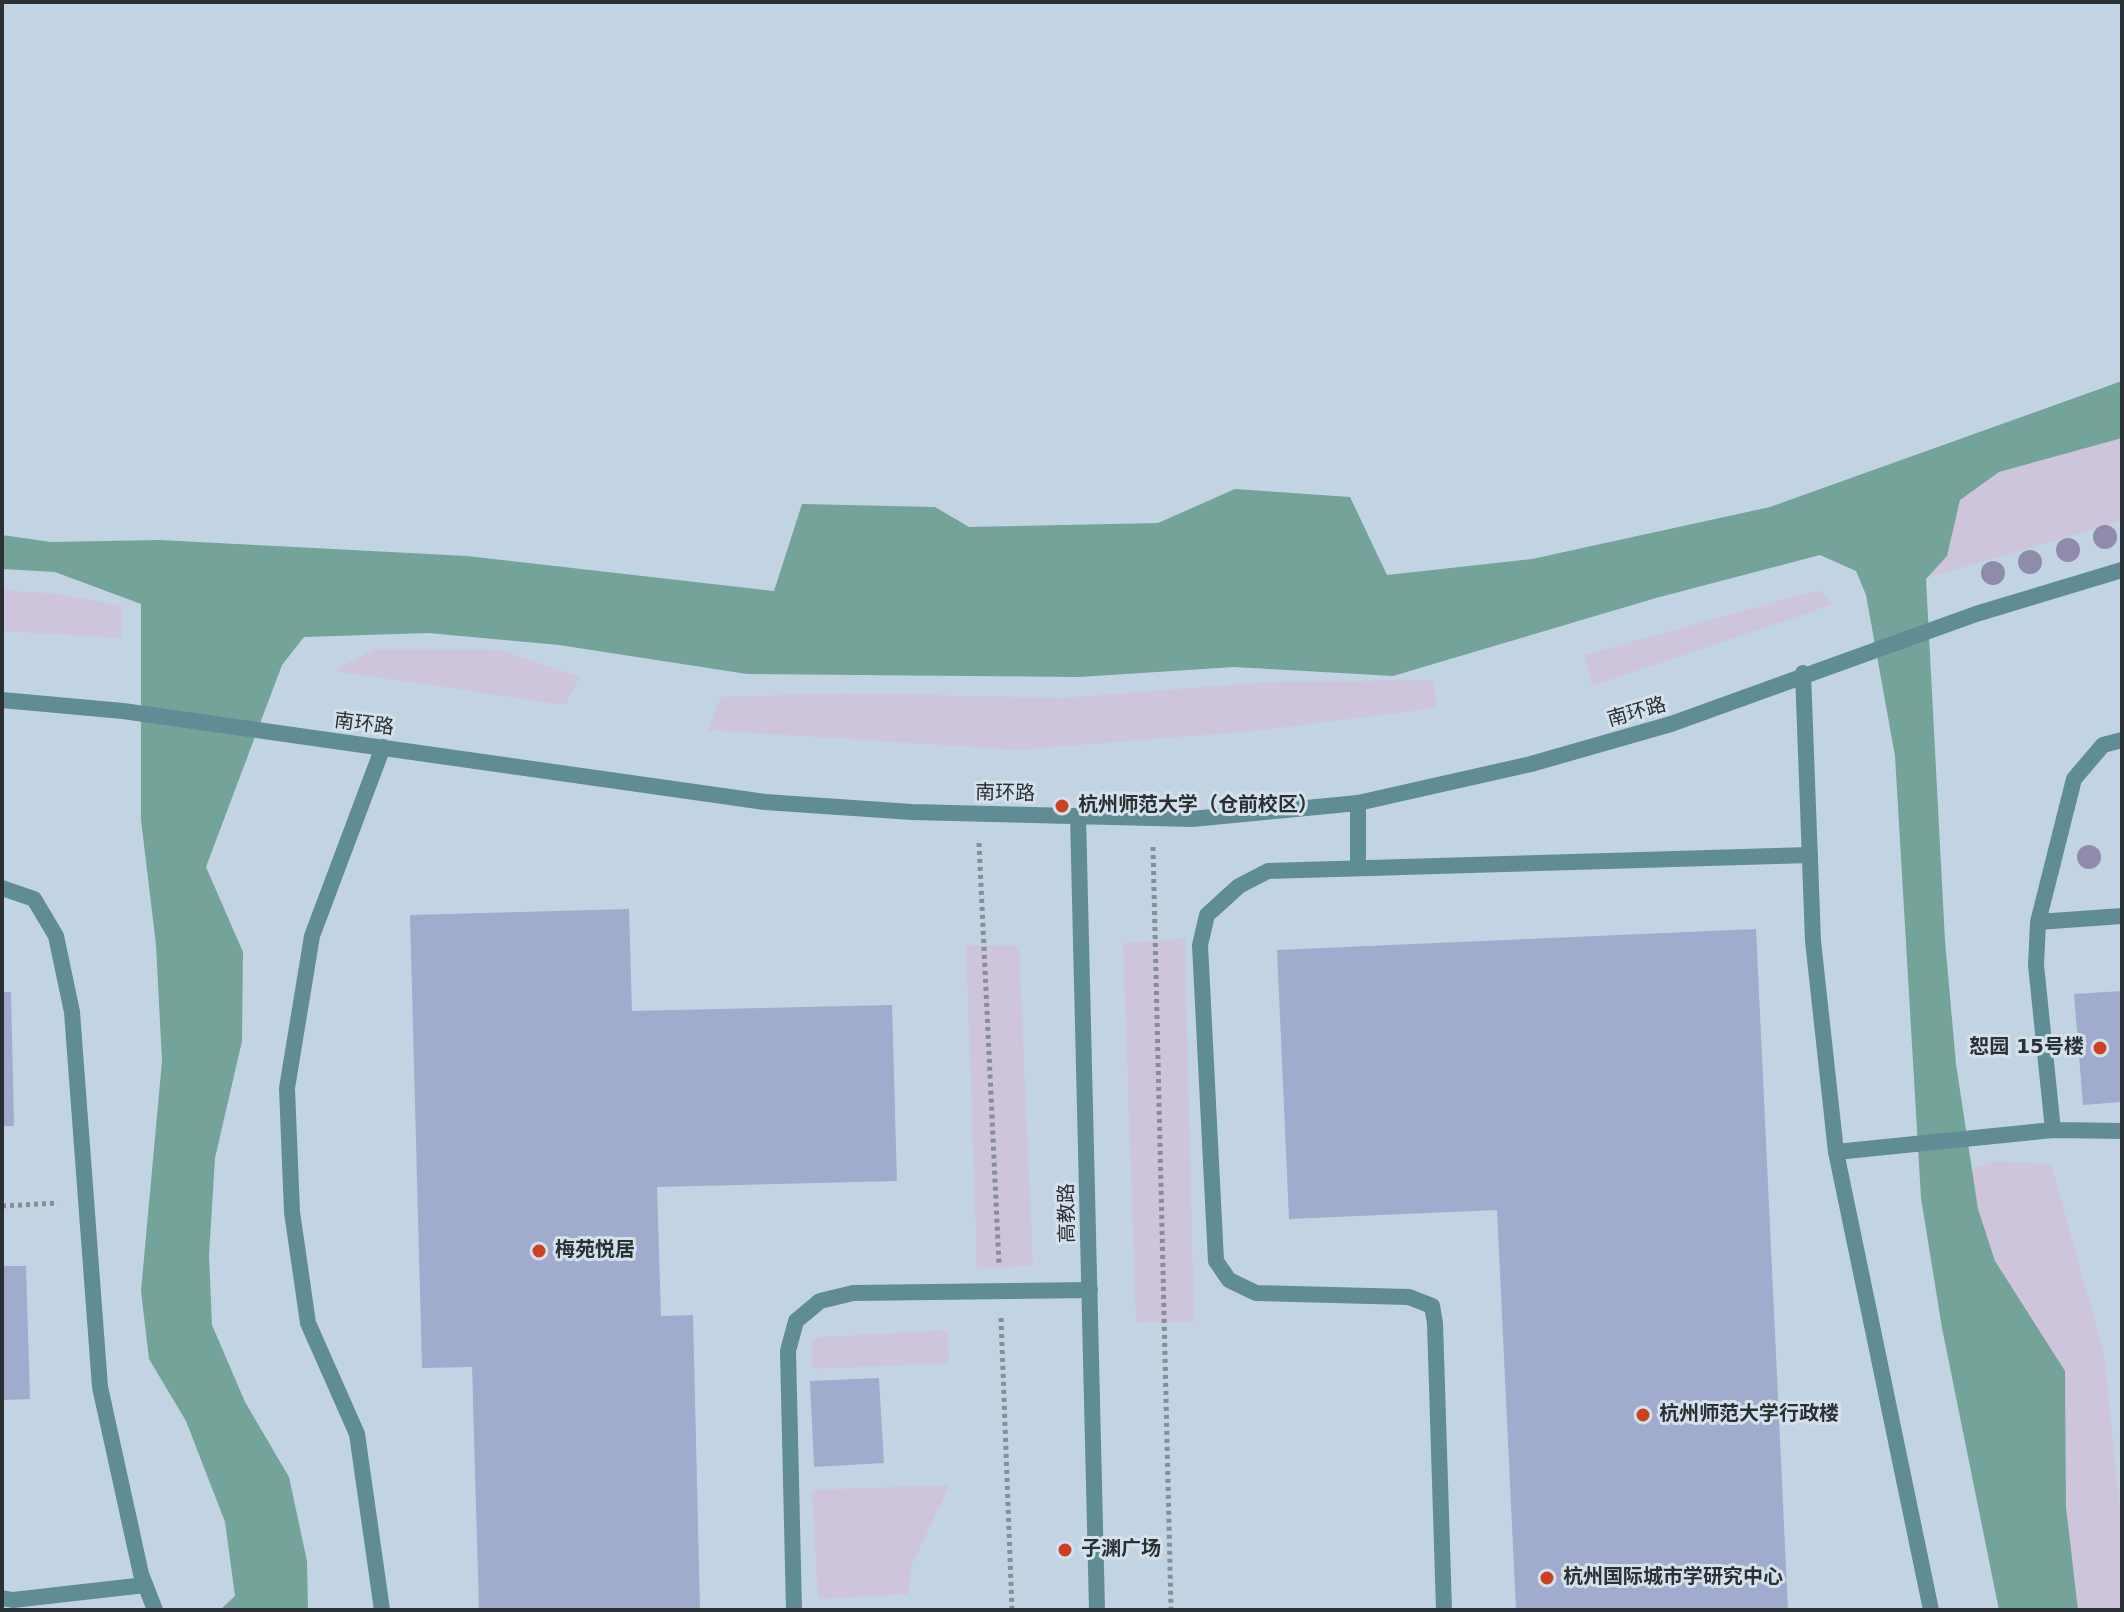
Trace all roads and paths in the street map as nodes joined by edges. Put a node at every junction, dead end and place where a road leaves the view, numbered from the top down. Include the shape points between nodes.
1 (2122, 570) edge
2 (1803, 673) junction
3 (2, 700) edge
4 (2122, 740) edge
5 (383, 747) junction
6 (1358, 803) junction
7 (978, 814) junction
8 (1078, 816) junction
9 (1152, 818) junction
10 (1810, 855) junction
11 (1358, 867) junction
12 (2, 888) edge
13 (2122, 916) edge
14 (2038, 922) junction
15 (2053, 1130) junction
16 (2122, 1131) edge
17 (1836, 1152) junction
18 (87, 1202) junction
19 (2, 1206) edge
20 (1090, 1290) junction
21 (1000, 1291) junction
22 (145, 1585) junction
23 (2, 1598) edge
24 (155, 1610) edge
25 (382, 1610) edge
26 (794, 1610) edge
27 (1012, 1610) edge
28 (1097, 1610) edge
29 (1171, 1610) edge
30 (1444, 1610) edge
31 (1931, 1610) edge

1 - 2 street, 南环路
2 - 6 street, 南环路 via 1671,724 1531,764
2 - 10 street
3 - 5 street, 南环路
4 - 14 street via 2103,745 2074,779
5 - 7 street, 南环路 via 765,802
5 - 25 street via 312,936 287,1088 292,1212 308,1323 357,1434
6 - 9 street, 南环路
6 - 11 street
7 - 8 street, 南环路
7 - 21 path
8 - 9 street, 南环路
8 - 20 street, 高教路
9 - 29 path
10 - 11 street
10 - 17 street via 1813,941
11 - 30 street via 1268,871 1239,886 1207,915 1200,945 1216,1261 1229,1280 1256,1293 1409,1297 1432,1306
12 - 18 street via 34,899 56,936 72,1012
13 - 14 street
14 - 15 street via 2036,965
15 - 16 street
15 - 17 street
17 - 31 street
18 - 19 path
18 - 22 street via 100,1387
20 - 21 street
20 - 28 street, 高教路
21 - 26 street via 853,1293 820,1301 796,1321 788,1351
21 - 27 path
22 - 23 street
22 - 24 street

